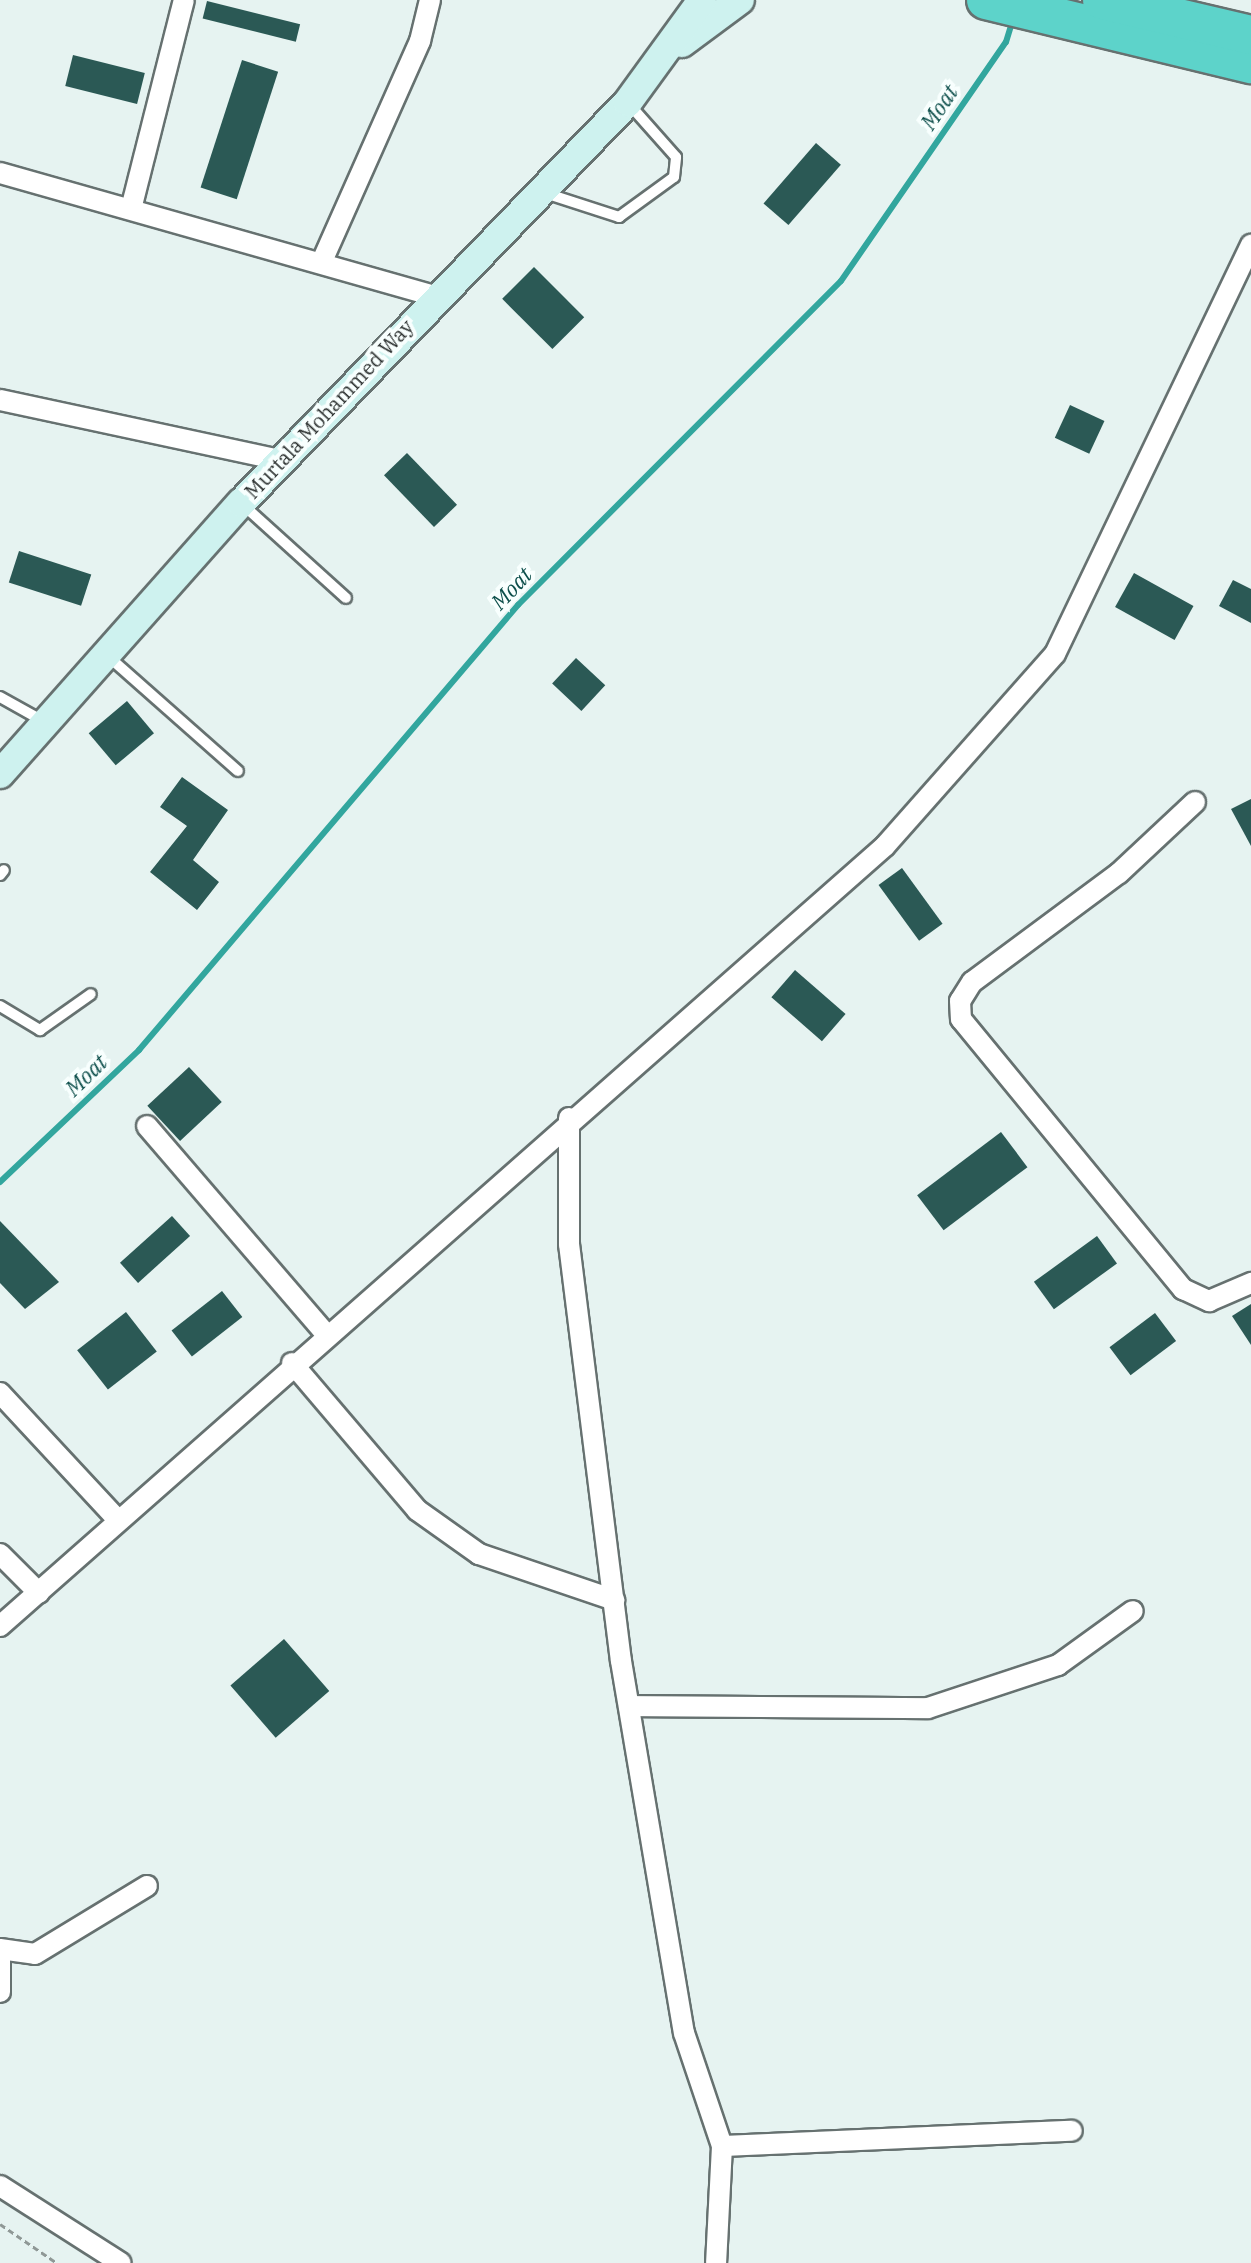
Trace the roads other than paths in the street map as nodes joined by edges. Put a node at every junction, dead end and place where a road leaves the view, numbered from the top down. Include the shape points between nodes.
1 (184, 0) edge
2 (430, 0) edge
3 (702, 0) edge
4 (740, 0) edge
5 (986, 0) edge
6 (1102, 0) edge
7 (1251, 35) edge
8 (669, 53) junction
9 (1251, 64) edge
10 (628, 102) junction
11 (0, 173) edge
12 (543, 192) junction
13 (132, 205) junction
14 (1251, 245) edge
15 (323, 259) junction
16 (436, 296) junction
17 (0, 400) edge
18 (281, 460) junction
19 (241, 503) junction
20 (346, 598) dead end
21 (109, 657) junction
22 (0, 697) edge
23 (44, 721) junction
24 (1, 769) edge
25 (238, 771) dead end
26 (1195, 802) dead end
27 (91, 994) dead end
28 (0, 1006) edge
29 (569, 1118) junction
30 (147, 1126) dead end
31 (1251, 1283) edge
32 (325, 1333) junction
33 (292, 1363) junction
34 (0, 1393) edge
35 (118, 1520) junction
36 (0, 1554) edge
37 (39, 1593) junction
38 (614, 1600) junction
39 (1133, 1611) dead end
40 (0, 1626) edge
41 (629, 1706) junction
42 (147, 1886) dead end
43 (0, 1949) edge
44 (0, 1957) edge
45 (0, 1992) edge
46 (1072, 2131) dead end
47 (722, 2146) junction
48 (0, 2186) edge
49 (121, 2263) edge
50 (716, 2263) edge

1 - 13 street
2 - 15 street via 420,41
3 - 8 street
4 - 8 street
5 - 9 highway
6 - 7 highway
8 - 10 street, Murtala Mohammed Way
10 - 12 street, Murtala Mohammed Way
10 - 12 lane via 676,157 674,177 619,217
11 - 13 street
12 - 16 street, Murtala Mohammed Way
13 - 15 street
14 - 29 street via 1055,654 885,846
15 - 16 street
16 - 18 street, Murtala Mohammed Way
17 - 18 street
18 - 19 street, Murtala Mohammed Way
19 - 20 lane
19 - 21 street, Murtala Mohammed Way
21 - 23 street, Murtala Mohammed Way
21 - 25 lane
22 - 23 lane
23 - 24 street, Murtala Mohammed Way
26 - 31 street via 1119,873 972,982 960,1001 961,1019 1183,1289 1209,1301
27 - 28 lane via 40,1030
29 - 32 street
29 - 38 street via 569,1244
30 - 32 street
32 - 33 street
33 - 35 street
33 - 38 street via 417,1510 479,1554
34 - 35 street
35 - 37 street
36 - 37 street
37 - 40 street
38 - 41 street
39 - 41 street via 1058,1665 928,1708
41 - 47 street via 684,2033
42 - 43 street via 35,1954
44 - 45 street
46 - 47 street
47 - 50 street
48 - 49 street

